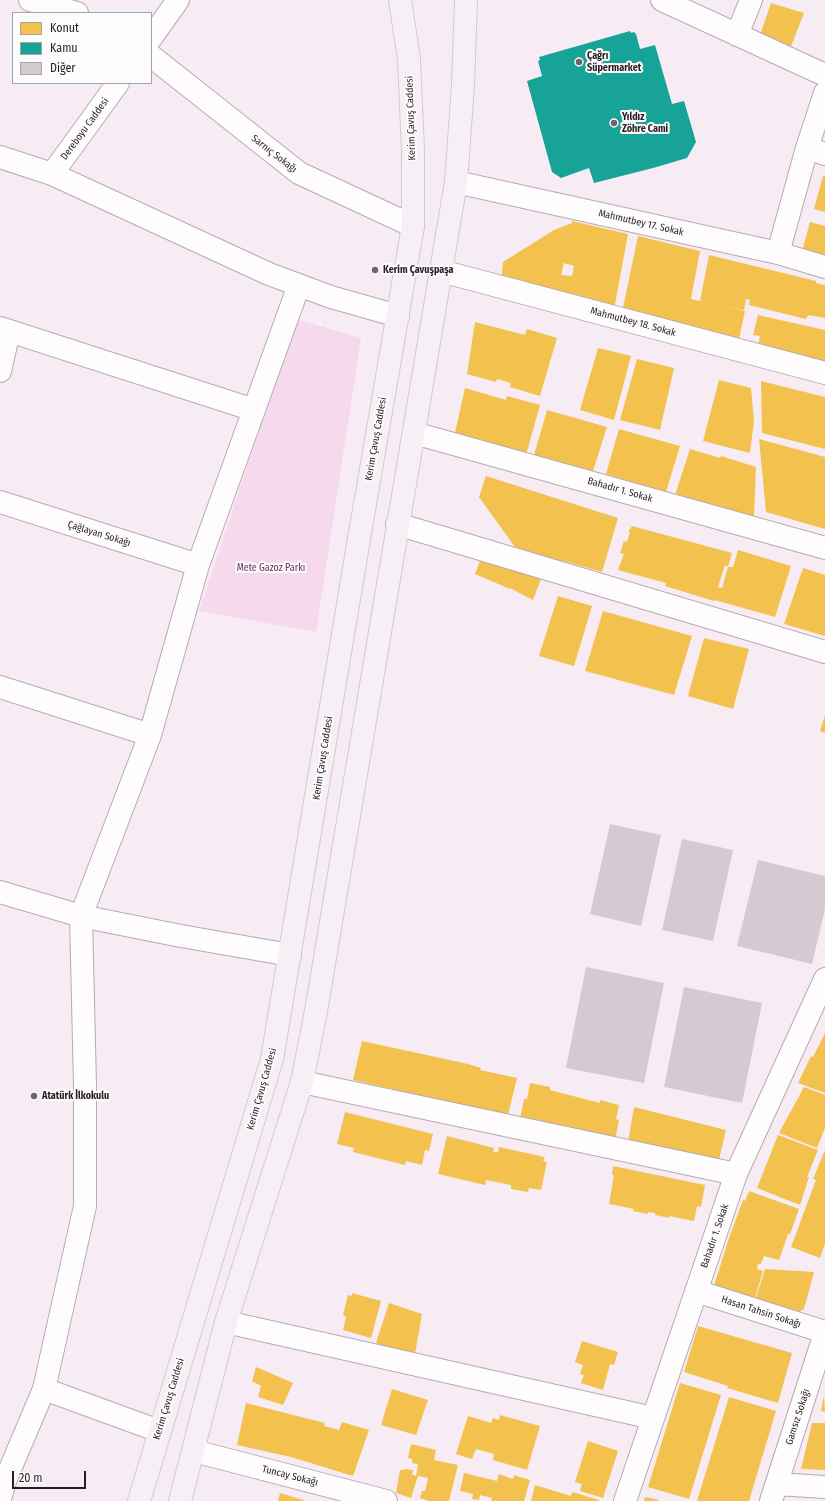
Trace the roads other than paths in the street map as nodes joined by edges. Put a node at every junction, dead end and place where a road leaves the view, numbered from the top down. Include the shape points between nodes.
1 (30, 0) edge
2 (178, 0) edge
3 (400, 0) edge
4 (466, 0) edge
5 (662, 0) edge
6 (751, 0) edge
7 (73, 12) edge
8 (737, 35) junction
9 (152, 37) edge
10 (152, 57) edge
11 (825, 75) edge
12 (117, 84) edge
13 (825, 93) edge
14 (816, 151) edge
15 (0, 157) edge
16 (52, 174) junction
17 (456, 182) junction
18 (413, 226) junction
19 (778, 253) junction
20 (825, 267) edge
21 (441, 271) junction
22 (299, 286) junction
23 (398, 316) junction
24 (4, 330) edge
25 (0, 372) edge
26 (825, 373) edge
27 (254, 410) junction
28 (414, 433) junction
29 (0, 502) edge
30 (397, 524) junction
31 (825, 548) edge
32 (200, 561) junction
33 (825, 652) edge
34 (0, 687) edge
35 (150, 735) junction
36 (0, 892) edge
37 (81, 916) junction
38 (290, 955) junction
39 (825, 979) edge
40 (302, 1082) junction
41 (736, 1174) junction
42 (696, 1291) junction
43 (226, 1322) junction
44 (825, 1332) edge
45 (44, 1388) junction
46 (653, 1418) junction
47 (159, 1432) junction
48 (194, 1451) junction
49 (2, 1486) edge
50 (825, 1487) edge
51 (774, 1493) edge
52 (139, 1501) edge
53 (180, 1501) edge
54 (386, 1501) edge
55 (625, 1501) edge

1 - 7 street
2 - 9 street
3 - 18 main road, Kerim Çavuş Caddesi via 409,59
4 - 17 main road
5 - 8 street
6 - 8 street
8 - 11 street
10 - 18 street, Sarnıç Sokağı via 299,173
12 - 16 street, Dereboyu Caddesi
13 - 14 street
14 - 19 street
15 - 16 street
16 - 22 street
17 - 19 street, Mahmutbey 17. Sokak
17 - 21 main road
18 - 23 main road, Kerim Çavuş Caddesi
19 - 20 street, Mahmutbey 17. Sokak
21 - 26 street, Mahmutbey 18. Sokak
21 - 28 main road
22 - 23 street
22 - 27 street
23 - 38 main road, Kerim Çavuş Caddesi
24 - 25 street
24 - 27 street
27 - 32 street
28 - 30 main road
28 - 31 street, Bahadır 1. Sokak
29 - 32 street, Çağlayan Sokağı
30 - 33 street
30 - 40 main road via 319,995
32 - 35 street
34 - 35 street
35 - 37 street
36 - 37 street
37 - 38 street
37 - 45 street via 85,1206
38 - 47 main road, Kerim Çavuş Caddesi via 272,1059
39 - 41 street, Bahadır 1. Sokak
40 - 41 street
40 - 43 main road
41 - 42 street, Bahadır 1. Sokak
42 - 44 street, Hasan Tahsin Sokağı
42 - 46 street, Bahadır 1. Sokak
43 - 46 street
43 - 48 main road
44 - 51 street, Gamsız Sokağı
45 - 47 street
45 - 49 street
46 - 55 street, Bahadır 1. Sokak
47 - 52 main road, Kerim Çavuş Caddesi
48 - 53 main road
48 - 54 street, Tuncay Sokağı
50 - 51 street

